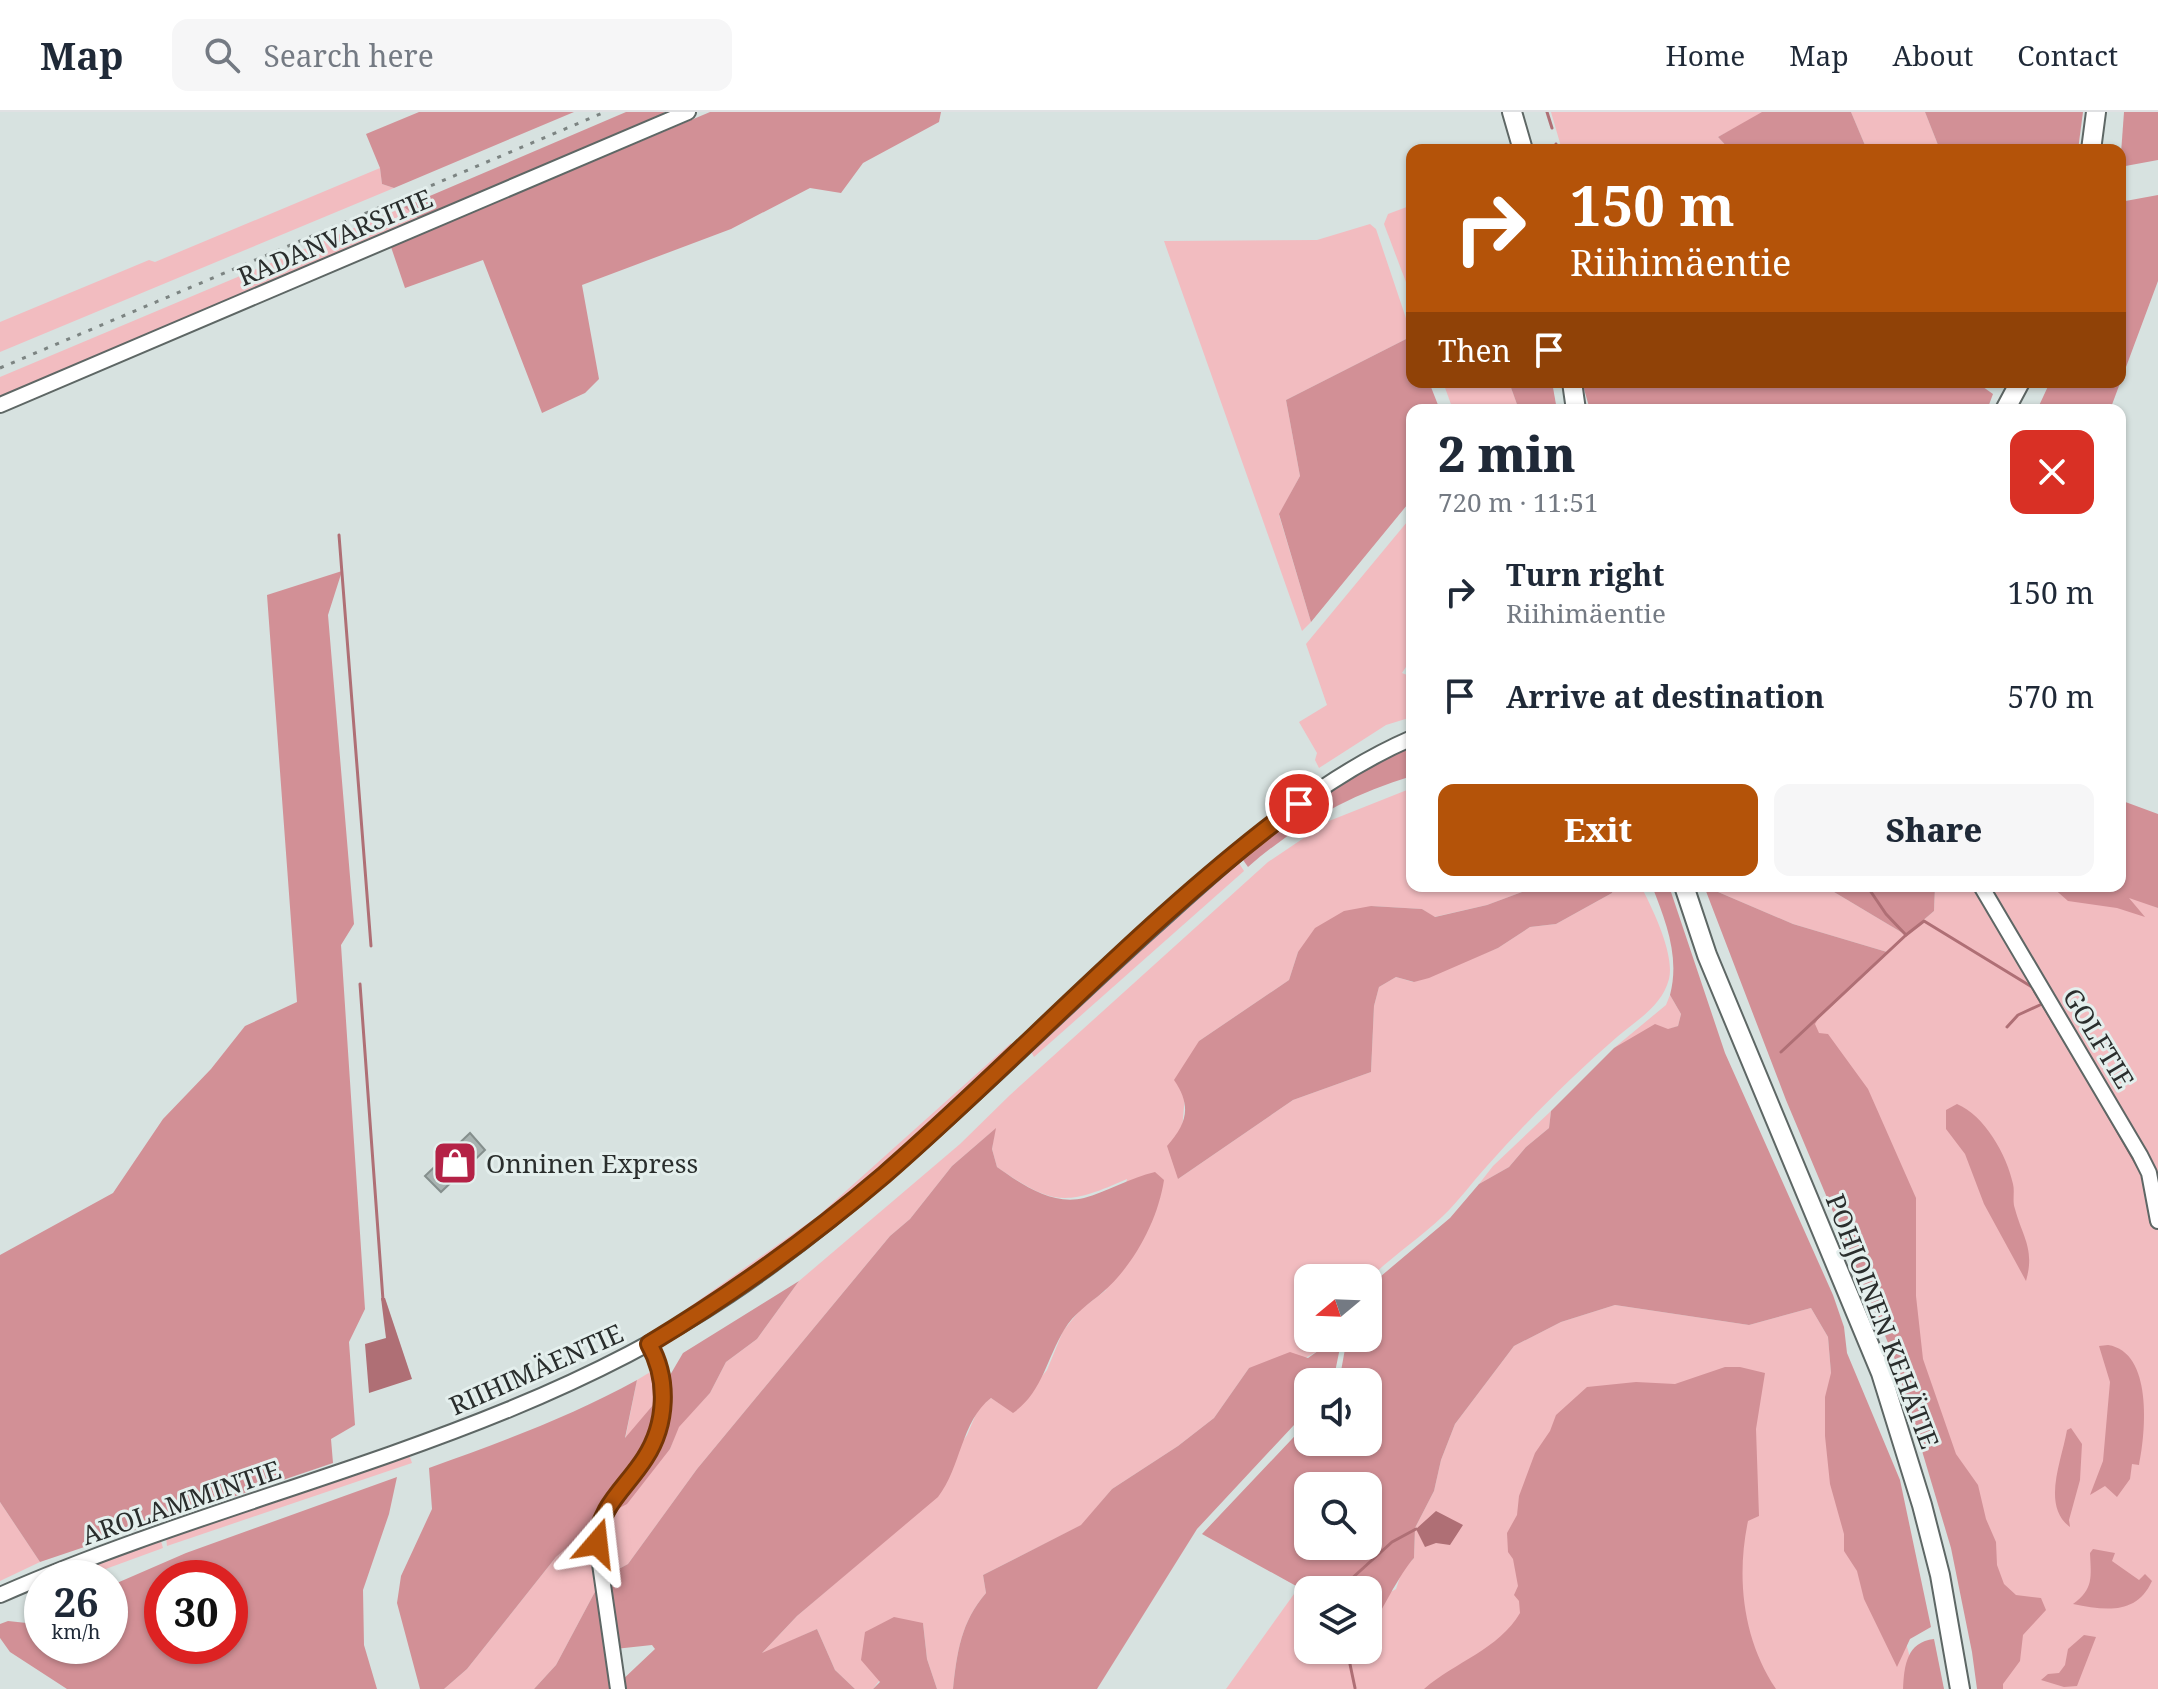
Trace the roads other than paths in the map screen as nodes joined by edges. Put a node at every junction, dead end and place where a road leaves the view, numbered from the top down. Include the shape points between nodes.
1 (688, 112) edge
2 (1512, 112) edge
3 (2096, 112) edge
4 (1521, 144) edge
5 (2092, 144) edge
6 (0, 405) edge
7 (1406, 741) edge
8 (1686, 892) edge
9 (1694, 892) edge
10 (1985, 892) edge
11 (1720, 983) junction
12 (2158, 1221) edge
13 (649, 1344) junction
14 (334, 1474) joint
15 (0, 1595) edge
16 (618, 1689) edge
17 (1960, 1689) edge

1 - 6 street, RADANVARSITIE
2 - 4 main road
3 - 5 main road
7 - 13 street, RIIHIMÄENTIE via 1346,772 1269,827 885,1174 772,1264
8 - 11 main road, POHJOINEN KEHÄTIE
9 - 11 main road, POHJOINEN KEHÄTIE
10 - 12 street, GOLFTIE via 2140,1155
11 - 17 main road, POHJOINEN KEHÄTIE via 1881,1373 1940,1575
13 - 14 street, RIIHIMÄENTIE via 544,1396
13 - 16 street via 661,1374 658,1433 603,1513 598,1529
14 - 15 street, AROLAMMINTIE

